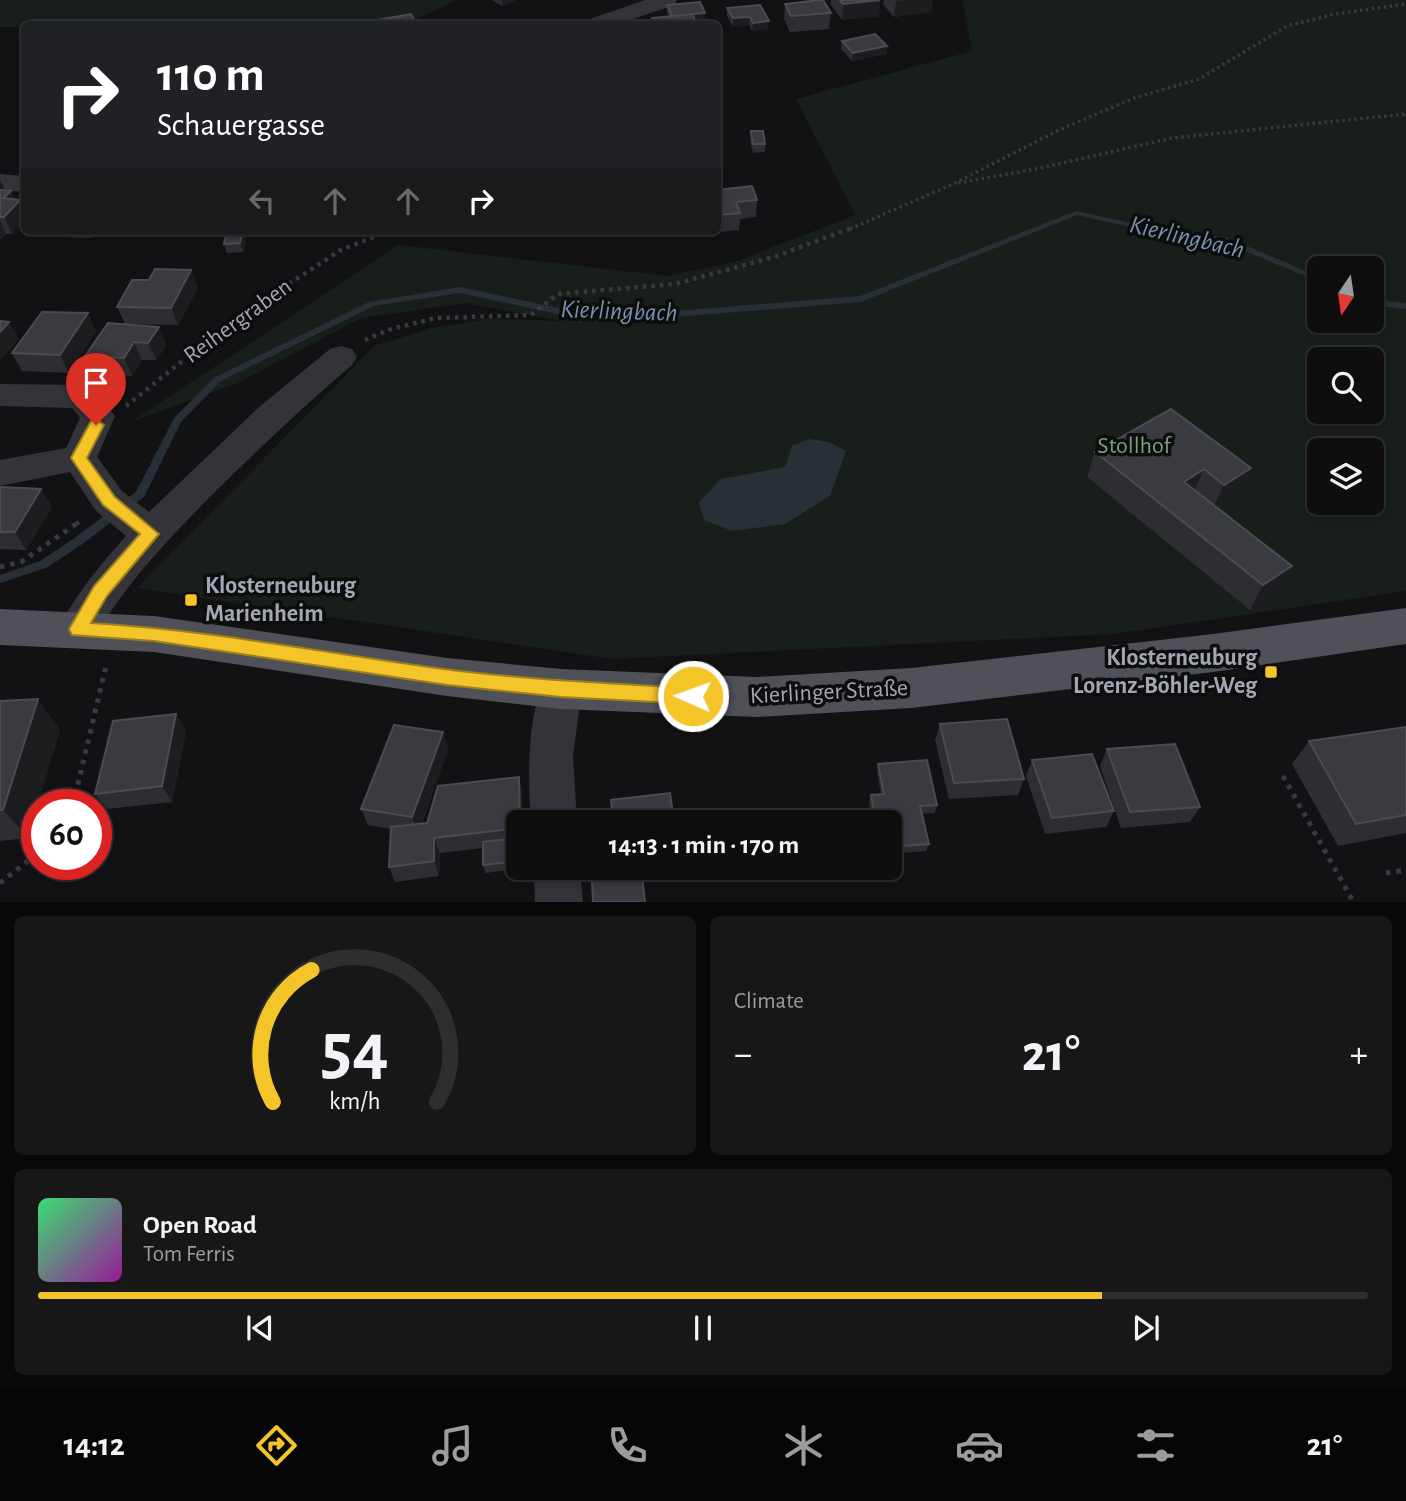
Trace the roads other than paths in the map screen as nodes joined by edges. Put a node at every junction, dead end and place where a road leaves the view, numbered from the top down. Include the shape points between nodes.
1 (666, 0) edge
2 (672, 0) edge
3 (606, 21) edge
4 (0, 183) edge
5 (21, 184) edge
6 (341, 357) road end
7 (0, 395) edge
8 (79, 458) junction
9 (0, 473) edge
10 (130, 518) junction
11 (1406, 626) edge
12 (0, 627) edge
13 (78, 629) junction
14 (561, 689) junction
15 (553, 810) edge
16 (558, 880) edge
17 (559, 902) edge

1 - 2 street
1 - 3 street
4 - 5 street
6 - 10 street via 270,416
7 - 8 street via 81,397 98,416
8 - 9 street
8 - 10 street
10 - 13 street via 100,591
11 - 14 main road, Kierlinger Straße via 911,688 757,697
12 - 13 main road, Kierlinger Straße
13 - 14 main road, Kierlinger Straße via 154,634
14 - 15 street via 551,756
16 - 17 street

